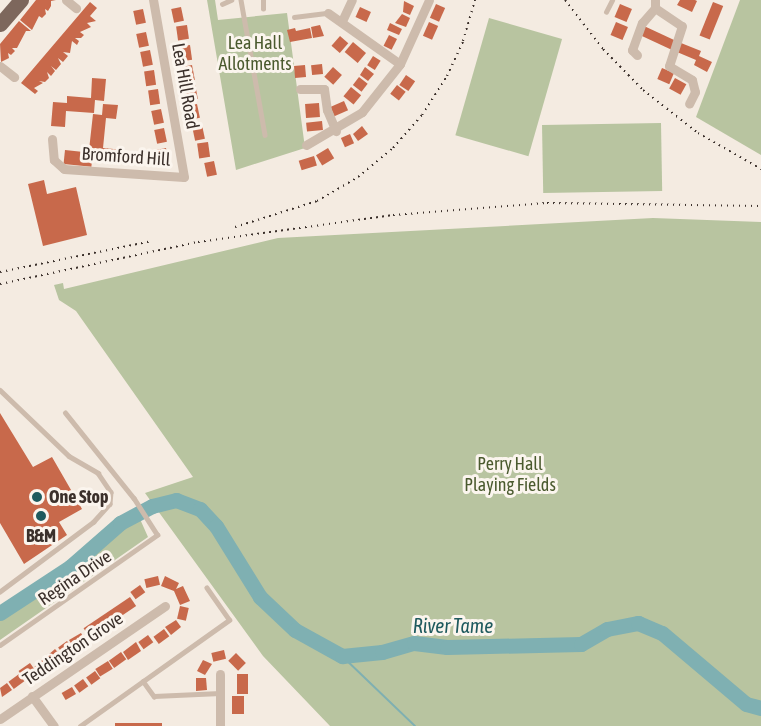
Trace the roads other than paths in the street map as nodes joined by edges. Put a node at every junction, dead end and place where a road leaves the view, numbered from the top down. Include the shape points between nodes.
1 (21, 0) edge
2 (66, 0) edge
3 (153, 0) edge
4 (231, 0) edge
5 (241, 0) edge
6 (263, 0) edge
7 (352, 0) edge
8 (429, 0) edge
9 (612, 0) edge
10 (222, 4) dead end
11 (655, 4) edge
12 (76, 8) dead end
13 (263, 9) dead end
14 (606, 12) dead end
15 (328, 13) joint
16 (294, 17) dead end
17 (342, 21) junction
18 (0, 24) edge
19 (637, 56) dead end
20 (400, 64) junction
21 (0, 66) edge
22 (14, 77) dead end
23 (300, 88) dead end
24 (689, 104) dead end
25 (336, 131) junction
26 (265, 135) dead end
27 (52, 139) dead end
28 (306, 145) dead end
29 (184, 177) joint
30 (0, 390) edge
31 (65, 413) dead end
32 (207, 588) dead end
33 (0, 592) edge
34 (165, 606) dead end
35 (0, 645) edge
36 (220, 674) dead end
37 (143, 681) junction
38 (220, 693) junction
39 (32, 696) junction
40 (0, 719) edge
41 (54, 726) edge
42 (80, 726) edge
43 (220, 726) edge

1 - 18 main road
2 - 12 street
3 - 29 street, Lea Hill Road
4 - 10 lane
5 - 26 lane
6 - 13 lane
7 - 17 street
8 - 20 street
9 - 14 lane
11 - 19 street via 642,23 632,50
11 - 24 street via 682,26 665,64 692,80 695,92
15 - 16 lane
15 - 17 street
17 - 20 street
20 - 25 street via 362,112
21 - 22 street
23 - 25 street via 324,88 327,110
25 - 28 street
27 - 29 street, Bromford Hill via 54,160 64,169
30 - 33 lane via 69,456 98,473 111,492 110,504 94,522
31 - 35 lane, Regina Drive via 156,529 153,541
32 - 37 lane via 229,620
34 - 39 street, Teddington Grove
36 - 38 street
37 - 38 lane via 154,696
37 - 42 lane
38 - 43 street
39 - 40 street, Teddington Grove
39 - 41 street

